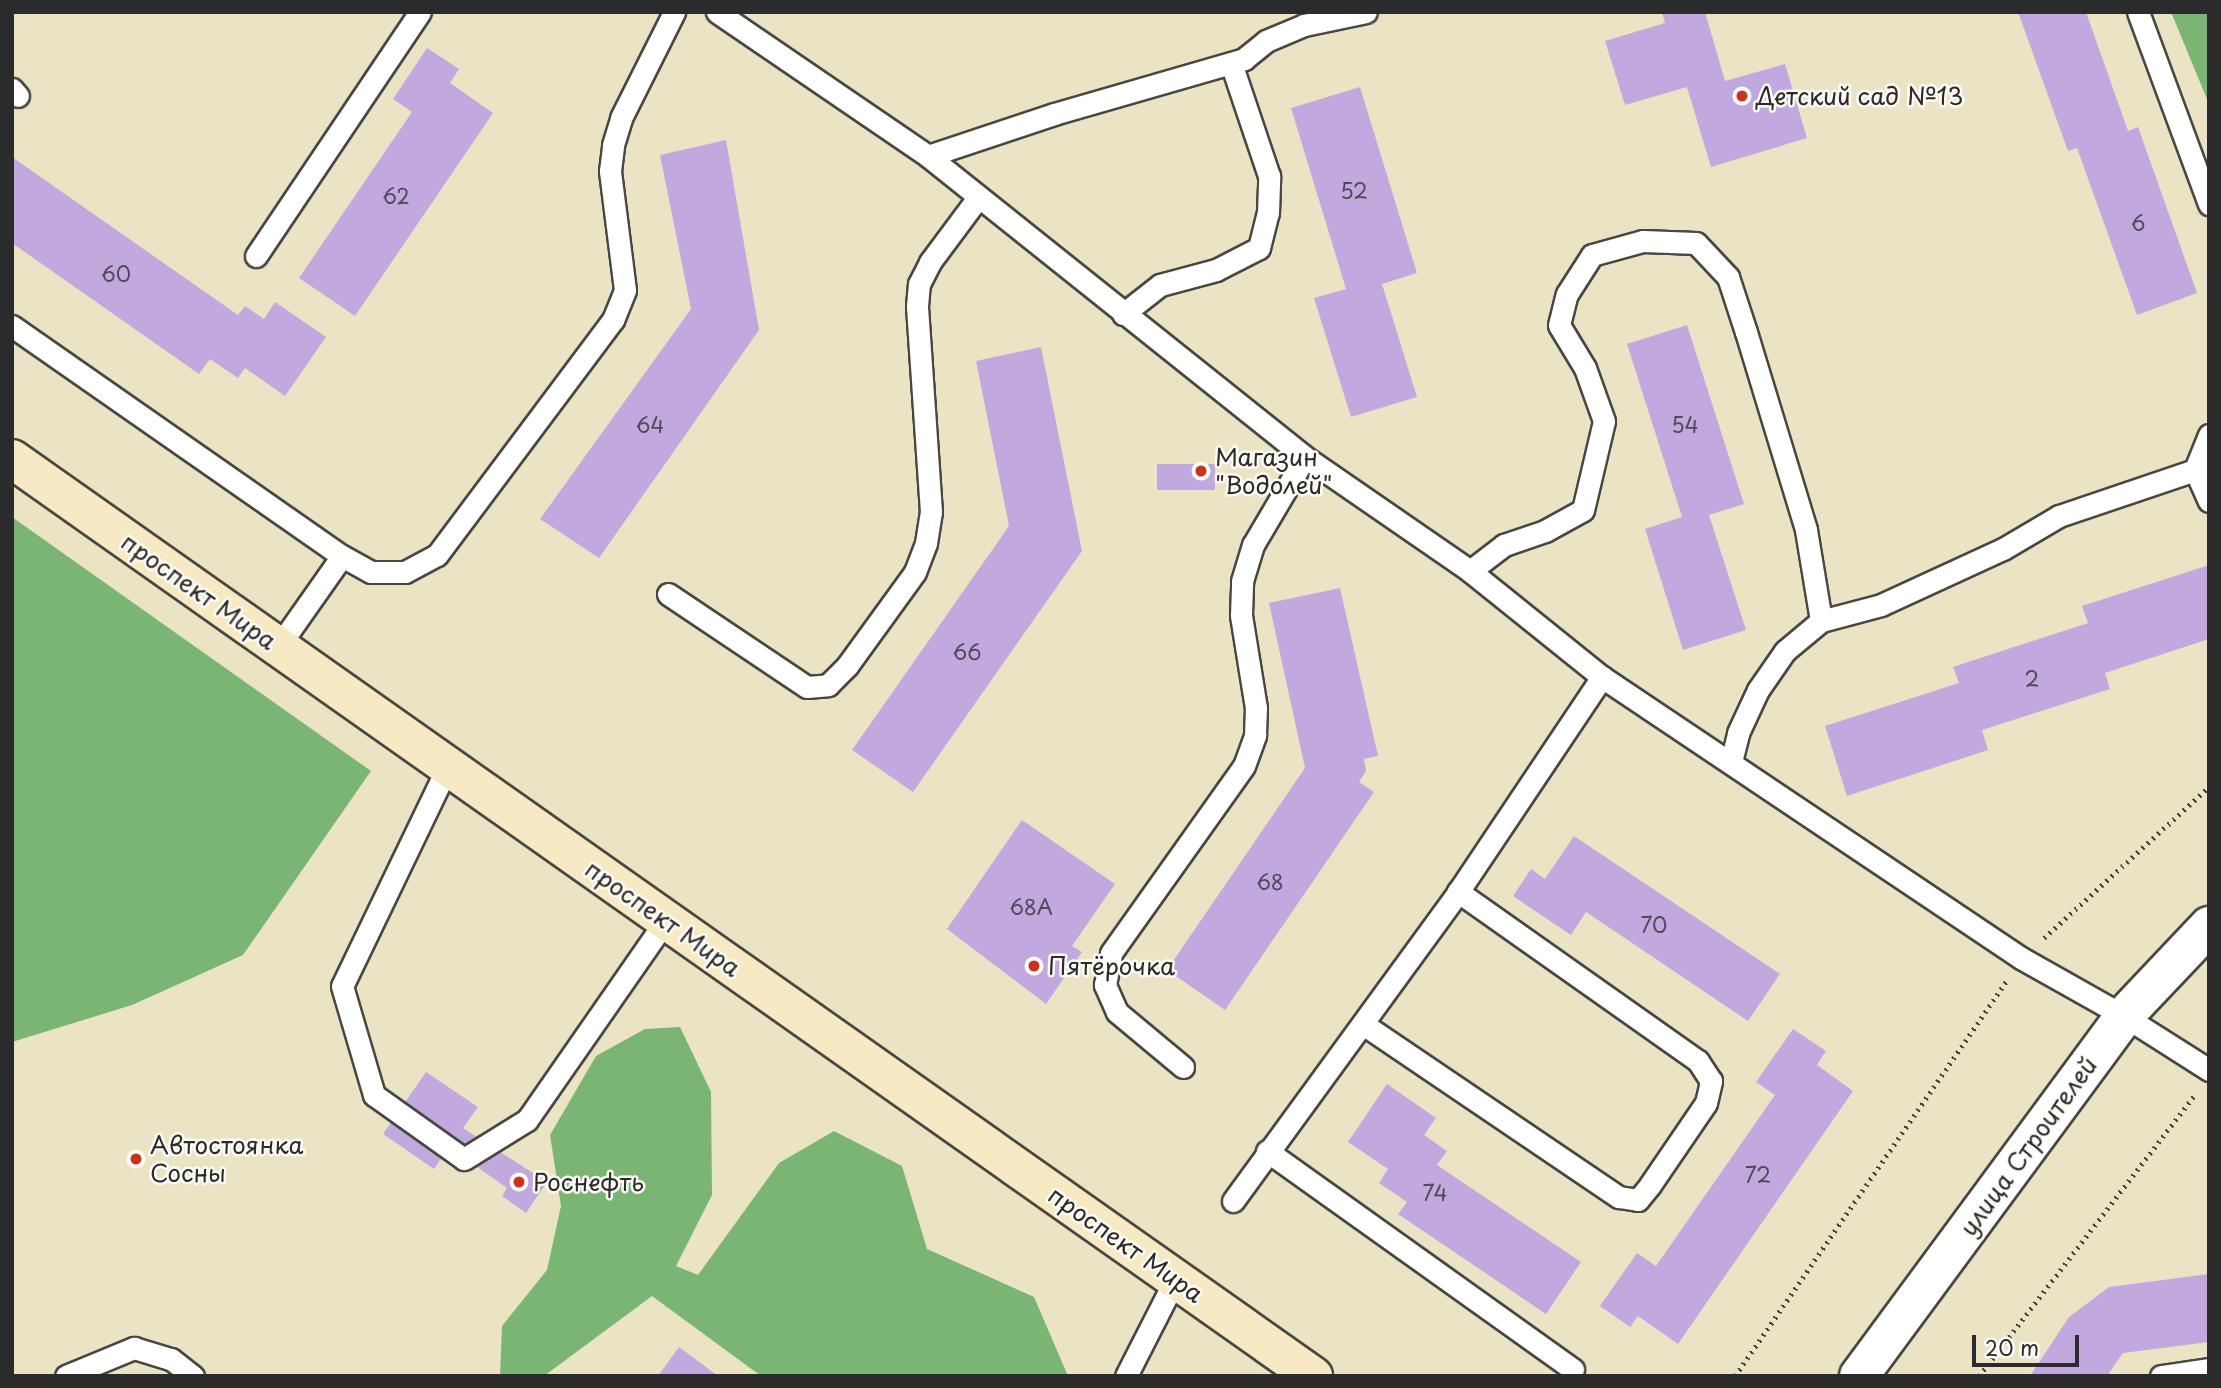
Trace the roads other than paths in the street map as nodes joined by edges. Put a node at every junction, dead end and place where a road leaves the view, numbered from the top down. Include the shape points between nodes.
1 (420, 12) edge
2 (674, 12) edge
3 (717, 12) edge
4 (1366, 12) edge
5 (2138, 12) edge
6 (1231, 63) junction
7 (928, 156) junction
8 (977, 199) junction
9 (2209, 204) edge
10 (256, 256) dead end
11 (1123, 314) junction
12 (12, 326) edge
13 (2209, 435) edge
14 (1305, 457) junction
15 (12, 460) edge
16 (2195, 470) junction
17 (2209, 501) edge
18 (342, 556) junction
19 (1470, 571) junction
20 (668, 594) dead end
21 (1821, 621) junction
22 (278, 647) junction
23 (1602, 677) junction
24 (1731, 762) junction
25 (448, 766) junction
26 (1458, 892) junction
27 (666, 920) junction
28 (2209, 926) edge
29 (2124, 1016) junction
30 (1363, 1024) junction
31 (1182, 1067) dead end
32 (2204, 1079) edge
33 (1267, 1151) junction
34 (1233, 1201) dead end
35 (1176, 1278) junction
36 (1573, 1369) dead end
37 (2209, 1369) edge
38 (66, 1376) edge
39 (193, 1376) edge
40 (1126, 1376) edge
41 (1313, 1376) edge
42 (1860, 1376) edge
43 (2161, 1376) edge

1 - 10 lane
2 - 18 lane via 621,118 613,145 610,171 625,290 613,320 437,555 405,572 371,572
3 - 7 lane
4 - 6 lane via 1304,25
5 - 9 lane
6 - 7 lane
6 - 11 lane via 1269,176 1268,213 1259,248 1216,270 1160,285
7 - 8 lane
8 - 11 lane
8 - 20 lane via 919,284 931,512 926,543 915,572 847,666 828,685 807,687
11 - 14 lane
12 - 18 lane
13 - 16 lane
14 - 19 lane
14 - 31 lane via 1253,545 1242,581 1241,615 1256,708 1255,735 1244,766 1111,953 1105,985 1117,1012
15 - 22 main road, проспект Мира
16 - 17 lane
16 - 21 lane via 2059,516 2003,549 1881,605
18 - 22 lane
19 - 21 lane via 1504,545 1545,531 1583,510 1604,421 1585,368 1559,325 1567,294 1592,255 1643,241 1696,243 1728,277 1806,530
19 - 23 lane
21 - 24 lane via 1785,651 1758,690 1738,733
22 - 25 main road, проспект Мира
23 - 24 lane
23 - 26 lane
24 - 29 lane via 2021,958
25 - 27 main road, проспект Мира
25 - 27 lane via 342,986 374,1096 464,1159 527,1120
26 - 30 lane
26 - 30 lane via 1698,1061 1711,1081 1706,1102 1650,1185 1638,1200 1619,1197
27 - 35 main road, проспект Мира
28 - 29 street, улица Строителей
29 - 32 lane
29 - 42 street, улица Строителей
30 - 33 lane
33 - 34 lane
33 - 36 lane
35 - 40 lane
35 - 41 main road, проспект Мира
37 - 43 lane
38 - 39 lane via 134,1348 171,1359

